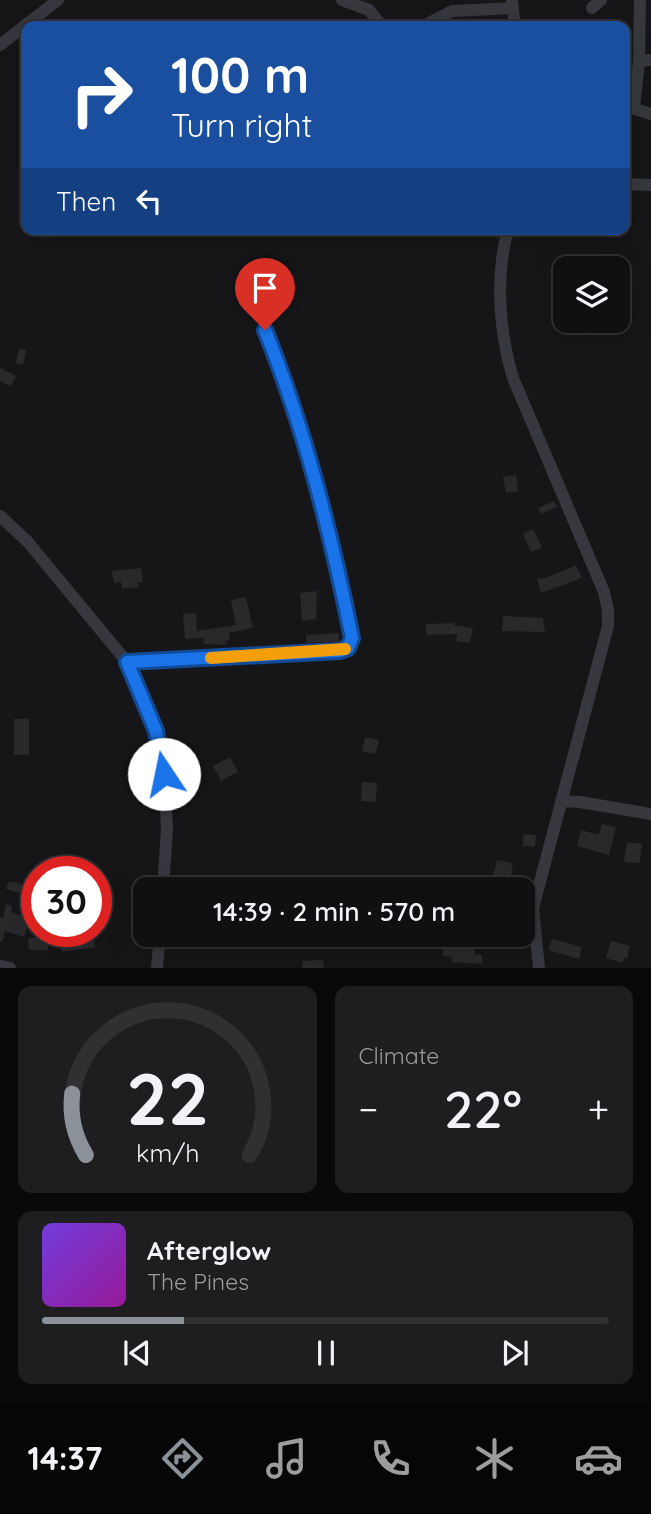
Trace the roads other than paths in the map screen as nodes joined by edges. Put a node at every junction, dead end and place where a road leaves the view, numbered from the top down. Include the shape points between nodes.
1 (58, 0) edge
2 (342, 0) edge
3 (640, 0) edge
4 (512, 4) edge
5 (36, 21) edge
6 (378, 21) edge
7 (433, 21) edge
8 (21, 32) edge
9 (0, 46) edge
10 (645, 61) edge
11 (630, 104) edge
12 (630, 107) edge
13 (651, 114) edge
14 (630, 184) edge
15 (651, 185) edge
16 (506, 235) edge
17 (265, 330) dead end
18 (0, 516) edge
19 (127, 662) junction
20 (561, 801) junction
21 (651, 814) edge
22 (164, 877) edge
23 (535, 885) edge
24 (535, 946) edge
25 (159, 947) edge
26 (0, 966) edge
27 (10, 968) edge
28 (157, 968) edge
29 (539, 968) edge

1 - 5 street
2 - 6 street via 369,9
3 - 10 street
4 - 7 street via 452,11
8 - 9 street
10 - 11 street
12 - 13 street
14 - 15 street
16 - 20 street via 501,268 506,355 608,610 608,626
17 - 19 street via 328,526 351,645 340,651
18 - 19 street via 27,541
19 - 22 street via 156,731 164,774
20 - 21 street
20 - 23 street
24 - 29 street
25 - 28 street
26 - 27 street

